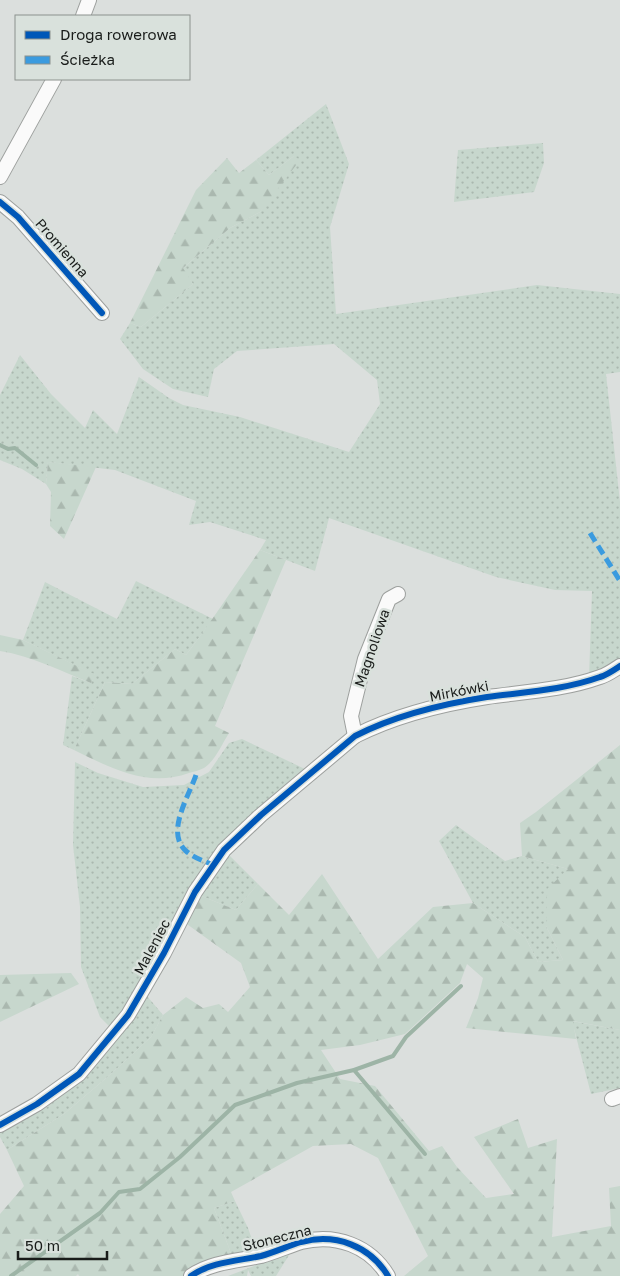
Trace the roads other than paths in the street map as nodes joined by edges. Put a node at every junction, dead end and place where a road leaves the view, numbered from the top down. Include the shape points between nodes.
1 (89, 0) edge
2 (83, 15) edge
3 (53, 80) edge
4 (0, 177) edge
5 (0, 202) edge
6 (102, 313) dead end
7 (398, 594) dead end
8 (620, 666) edge
9 (355, 736) junction
10 (316, 770) joint
11 (0, 1125) edge
12 (191, 1276) edge
13 (388, 1276) edge

1 - 2 street
3 - 4 street
5 - 6 street, Promienna via 18,217
7 - 9 street, Magnoliowa via 389,599 365,659 351,716
8 - 9 street, Mirkówki via 601,677 552,689 484,698 407,714
9 - 10 street, Mirkówki
10 - 11 street, Maleniec via 224,850 195,892 128,1015 79,1074
12 - 13 street, Słoneczna via 201,1269 324,1239 360,1248 376,1259

